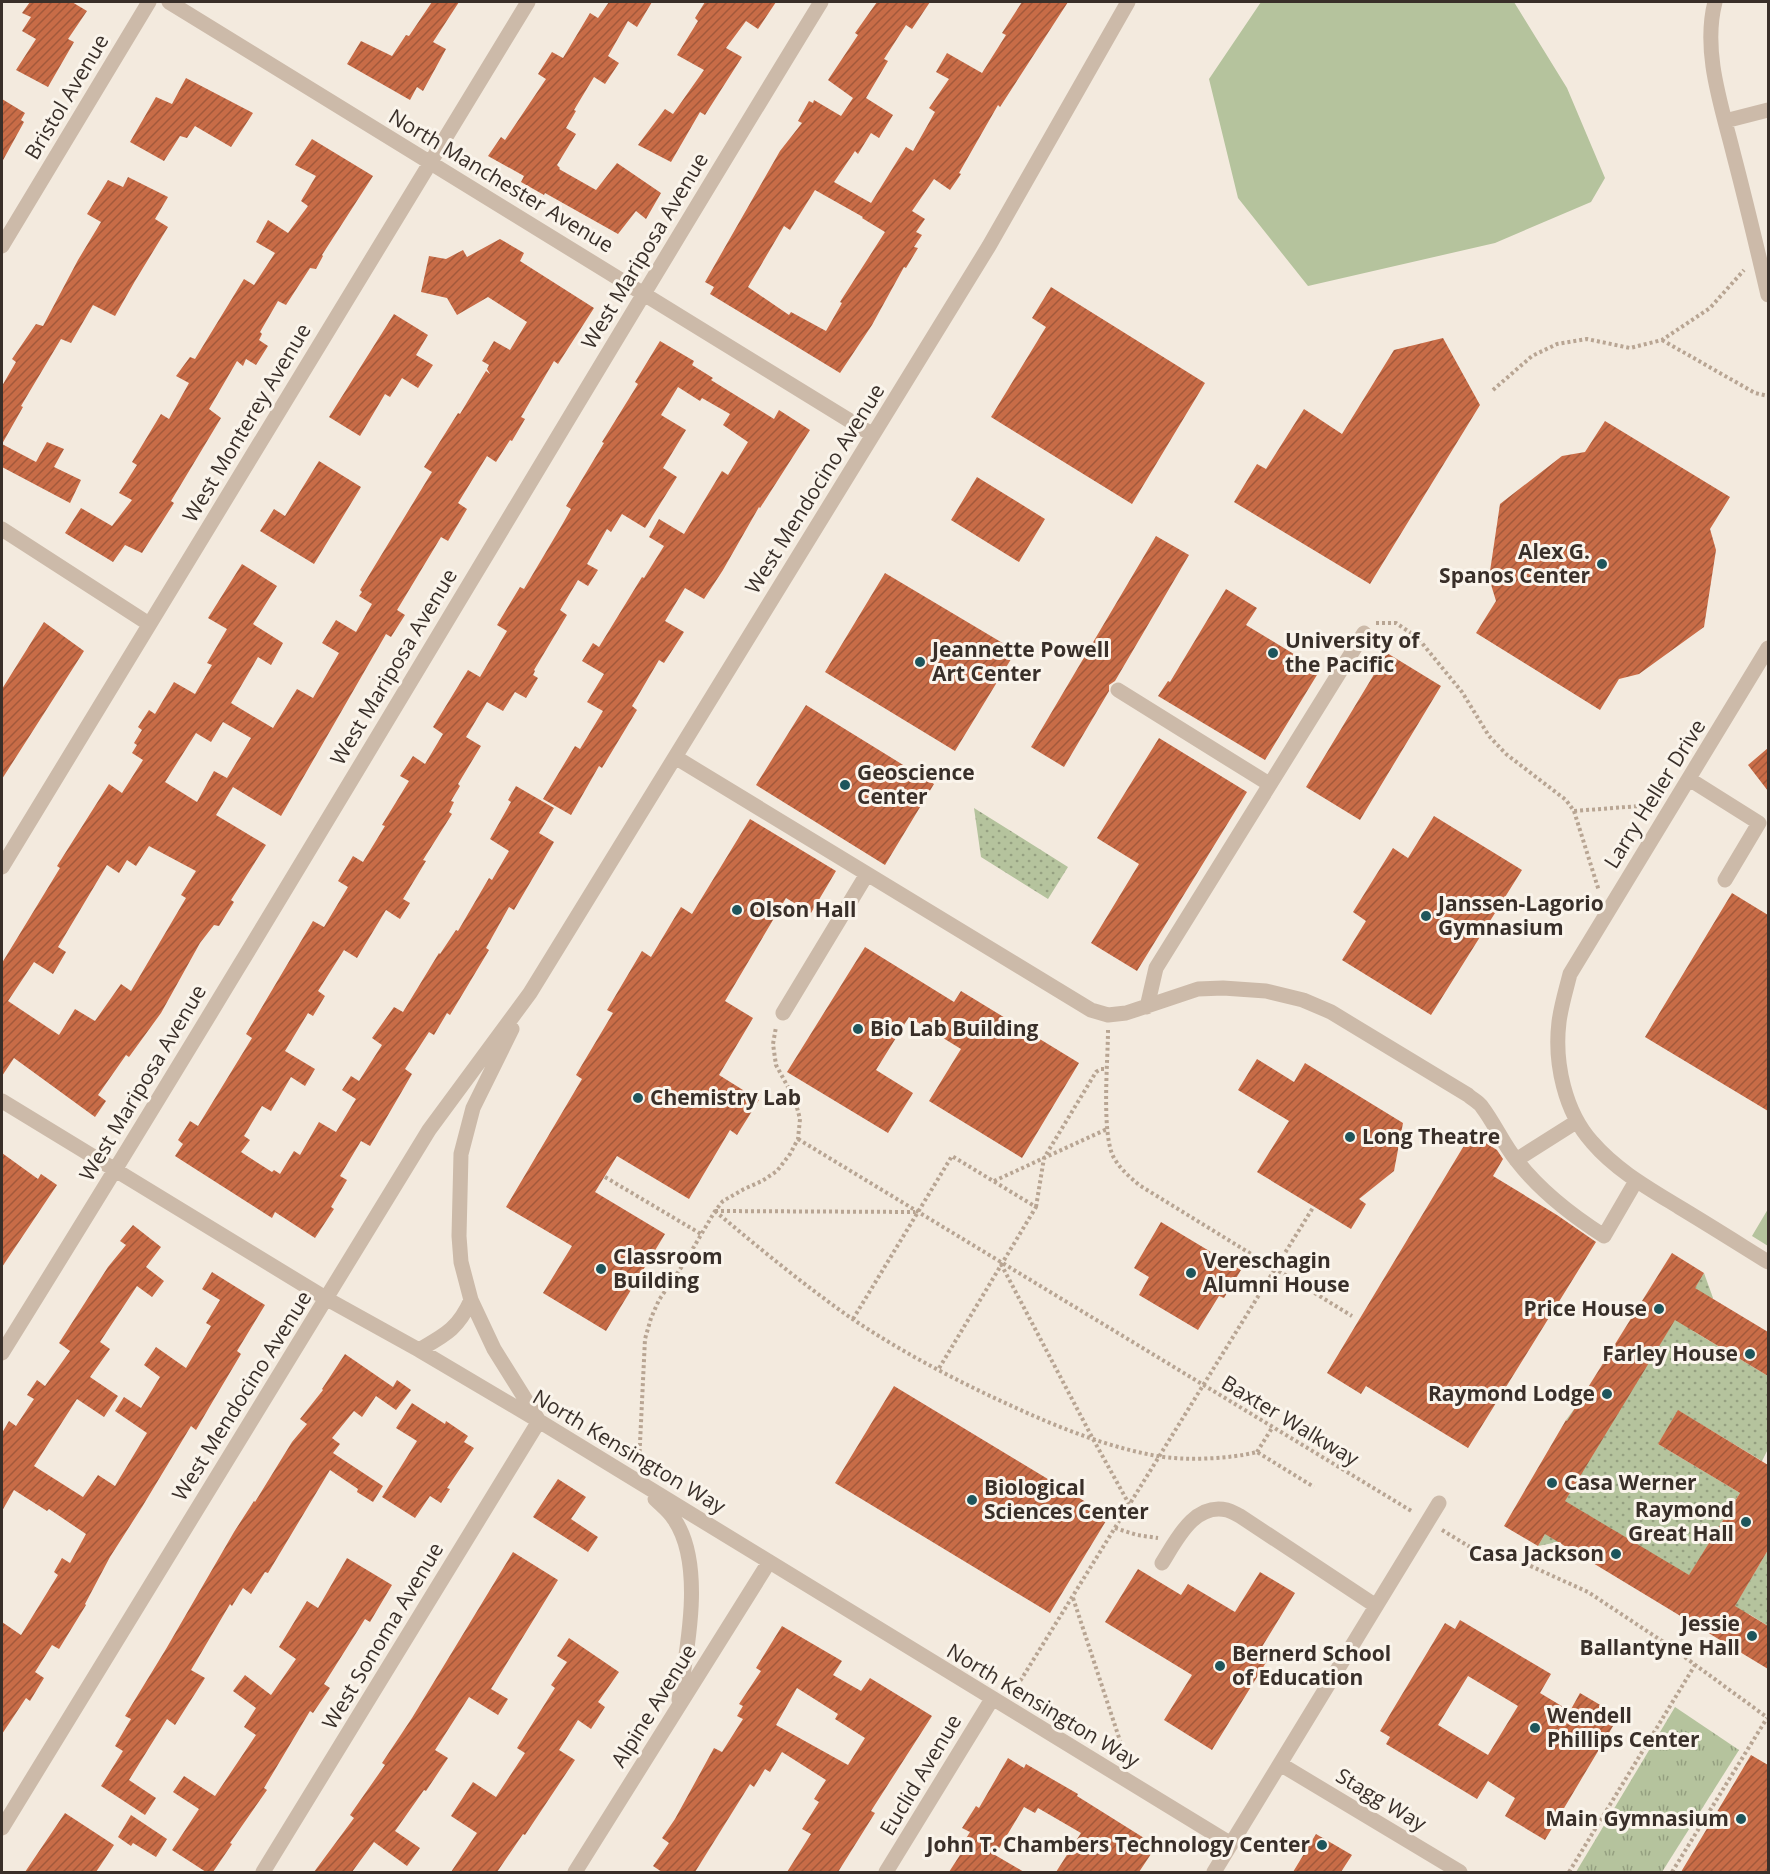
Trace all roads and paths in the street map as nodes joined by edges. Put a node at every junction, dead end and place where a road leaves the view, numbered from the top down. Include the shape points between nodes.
1 (149, 2) edge
2 (169, 2) edge
3 (528, 2) edge
4 (821, 2) edge
5 (1128, 2) edge
6 (1715, 2) edge
7 (1768, 110) edge
8 (1725, 121) junction
9 (429, 162) junction
10 (2, 246) edge
11 (1758, 254) junction
12 (643, 292) junction
13 (1768, 295) edge
14 (1662, 340) junction
15 (1493, 390) dead end
16 (1768, 396) edge
17 (873, 435) junction
18 (2, 529) edge
19 (148, 624) junction
20 (1364, 633) joint
21 (1768, 648) edge
22 (1118, 690) dead end
23 (675, 757) junction
24 (1689, 779) junction
25 (1269, 784) junction
26 (1674, 803) junction
27 (1574, 811) junction
28 (1764, 826) edge
29 (2, 867) edge
30 (867, 874) junction
31 (1725, 880) dead end
32 (1606, 912) junction
33 (530, 993) junction
34 (1147, 1007) junction
35 (783, 1014) joint
36 (1108, 1015) junction
37 (1107, 1069) junction
38 (2, 1101) edge
39 (1576, 1122) junction
40 (1107, 1128) junction
41 (798, 1139) junction
42 (1044, 1158) junction
43 (1516, 1160) junction
44 (115, 1171) junction
45 (604, 1177) dead end
46 (993, 1181) junction
47 (1636, 1181) junction
48 (1314, 1206) dead end
49 (1036, 1207) junction
50 (715, 1211) junction
51 (917, 1212) junction
52 (701, 1234) junction
53 (1768, 1262) edge
54 (1001, 1263) junction
55 (1274, 1268) junction
56 (327, 1299) junction
57 (471, 1300) junction
58 (1352, 1316) dead end
59 (852, 1318) junction
60 (419, 1350) junction
61 (2, 1353) edge
62 (938, 1370) junction
63 (1203, 1386) junction
64 (539, 1421) junction
65 (1272, 1428) junction
66 (1093, 1439) junction
67 (1257, 1452) junction
68 (1159, 1456) junction
69 (638, 1482) junction
70 (1314, 1487) dead end
71 (1439, 1503) dead end
72 (1129, 1504) junction
73 (1428, 1522) junction
74 (1115, 1528) junction
75 (1178, 1538) junction
76 (769, 1562) junction
77 (1162, 1563) dead end
78 (1073, 1597) junction
79 (1376, 1606) junction
80 (1695, 1665) junction
81 (998, 1703) junction
82 (678, 1708) junction
83 (1768, 1718) edge
84 (1280, 1764) junction
85 (1136, 1787) junction
86 (2, 1828) edge
87 (1231, 1845) junction
88 (263, 1872) edge
89 (575, 1872) edge
90 (886, 1872) edge
91 (1214, 1872) edge
92 (1460, 1872) edge
93 (1569, 1872) edge
94 (1672, 1872) edge

1 - 10 street, Bristol Avenue
2 - 9 street, North Manchester Avenue
3 - 9 street, West Monterey Avenue
4 - 12 street, West Mariposa Avenue
5 - 17 street, West Mendocino Avenue via 989,246
6 - 8 street via 1712,57
7 - 8 street
8 - 11 street
9 - 12 street, North Manchester Avenue
9 - 19 street, West Monterey Avenue
11 - 13 street
11 - 14 path via 1710,308
12 - 17 street, North Manchester Avenue
12 - 44 street, West Mariposa Avenue
14 - 15 path via 1630,348 1587,339 1557,344 1532,356
14 - 16 path via 1755,393
17 - 23 street, West Mendocino Avenue
18 - 19 street
19 - 29 street, West Monterey Avenue
20 - 25 street
20 - 27 path via 1377,622 1396,623 1416,637 1462,692 1489,736
21 - 24 street, Larry Heller Drive
22 - 25 street
23 - 30 street
23 - 33 street, West Mendocino Avenue
24 - 26 street, Larry Heller Drive
24 - 28 street
25 - 34 street via 1156,968
26 - 27 path
26 - 32 street, Larry Heller Drive
27 - 32 path
28 - 31 street
30 - 35 street
30 - 36 street via 1092,1010
32 - 39 street, Larry Heller Drive via 1570,974 1558,1024 1562,1077
33 - 56 street, West Mendocino Avenue via 429,1130
33 - 57 street, West Mendocino Avenue via 473,1108 461,1154 459,1236
34 - 36 street
34 - 43 street via 1207,989 1266,991 1303,1000 1331,1012 1468,1095 1481,1106
35 - 41 path via 773,1044 776,1065 795,1100 800,1119
36 - 37 path
37 - 40 path
37 - 42 path via 1096,1072
38 - 44 street, North Kensington Way
39 - 43 street
39 - 47 street, Larry Heller Drive via 1592,1143
40 - 42 path
40 - 55 path via 1113,1157 1139,1185
41 - 50 path via 777,1171 723,1201
41 - 51 path, Baxter Walkway
42 - 46 path
42 - 49 path
43 - 47 street via 1555,1201 1604,1236
44 - 56 street, North Kensington Way
44 - 61 street, West Mariposa Avenue
45 - 52 path
46 - 49 path
46 - 51 path via 952,1156
47 - 53 street, Larry Heller Drive
48 - 55 path
49 - 54 path
50 - 51 path
50 - 52 path
50 - 59 path via 769,1257
51 - 54 path, Baxter Walkway
51 - 59 path
52 - 69 path via 659,1299 645,1338
54 - 62 path
54 - 63 path, Baxter Walkway
54 - 66 path
55 - 58 path
55 - 63 path
56 - 60 street, North Kensington Way
56 - 86 street, West Mendocino Avenue
57 - 60 street via 450,1332
57 - 64 street, West Mendocino Avenue via 494,1349
59 - 62 path
60 - 64 street, North Kensington Way
62 - 66 path
63 - 65 path, Baxter Walkway
63 - 68 path
64 - 69 street, North Kensington Way
64 - 88 street, West Sonoma Avenue
65 - 67 path
65 - 73 path, Baxter Walkway
66 - 68 path
66 - 72 path
67 - 68 path via 1213,1458
67 - 70 path
68 - 72 path
69 - 76 street, North Kensington Way
69 - 82 street via 674,1518 689,1556 689,1632
71 - 73 street
72 - 74 path
73 - 79 street
73 - 80 path, Baxter Walkway via 1470,1547 1524,1563 1588,1592
74 - 75 path
74 - 78 path
75 - 77 street
75 - 79 street via 1197,1517 1226,1510
76 - 81 street, North Kensington Way
76 - 82 street, Alpine Avenue
78 - 81 path
78 - 85 path
79 - 84 street
80 - 83 path, Baxter Walkway
80 - 93 path
81 - 85 street, North Kensington Way
81 - 90 street, Euclid Avenue
82 - 89 street, Alpine Avenue
83 - 94 path
84 - 87 street
84 - 92 street, Stagg Way
85 - 87 street, North Kensington Way
87 - 91 street

